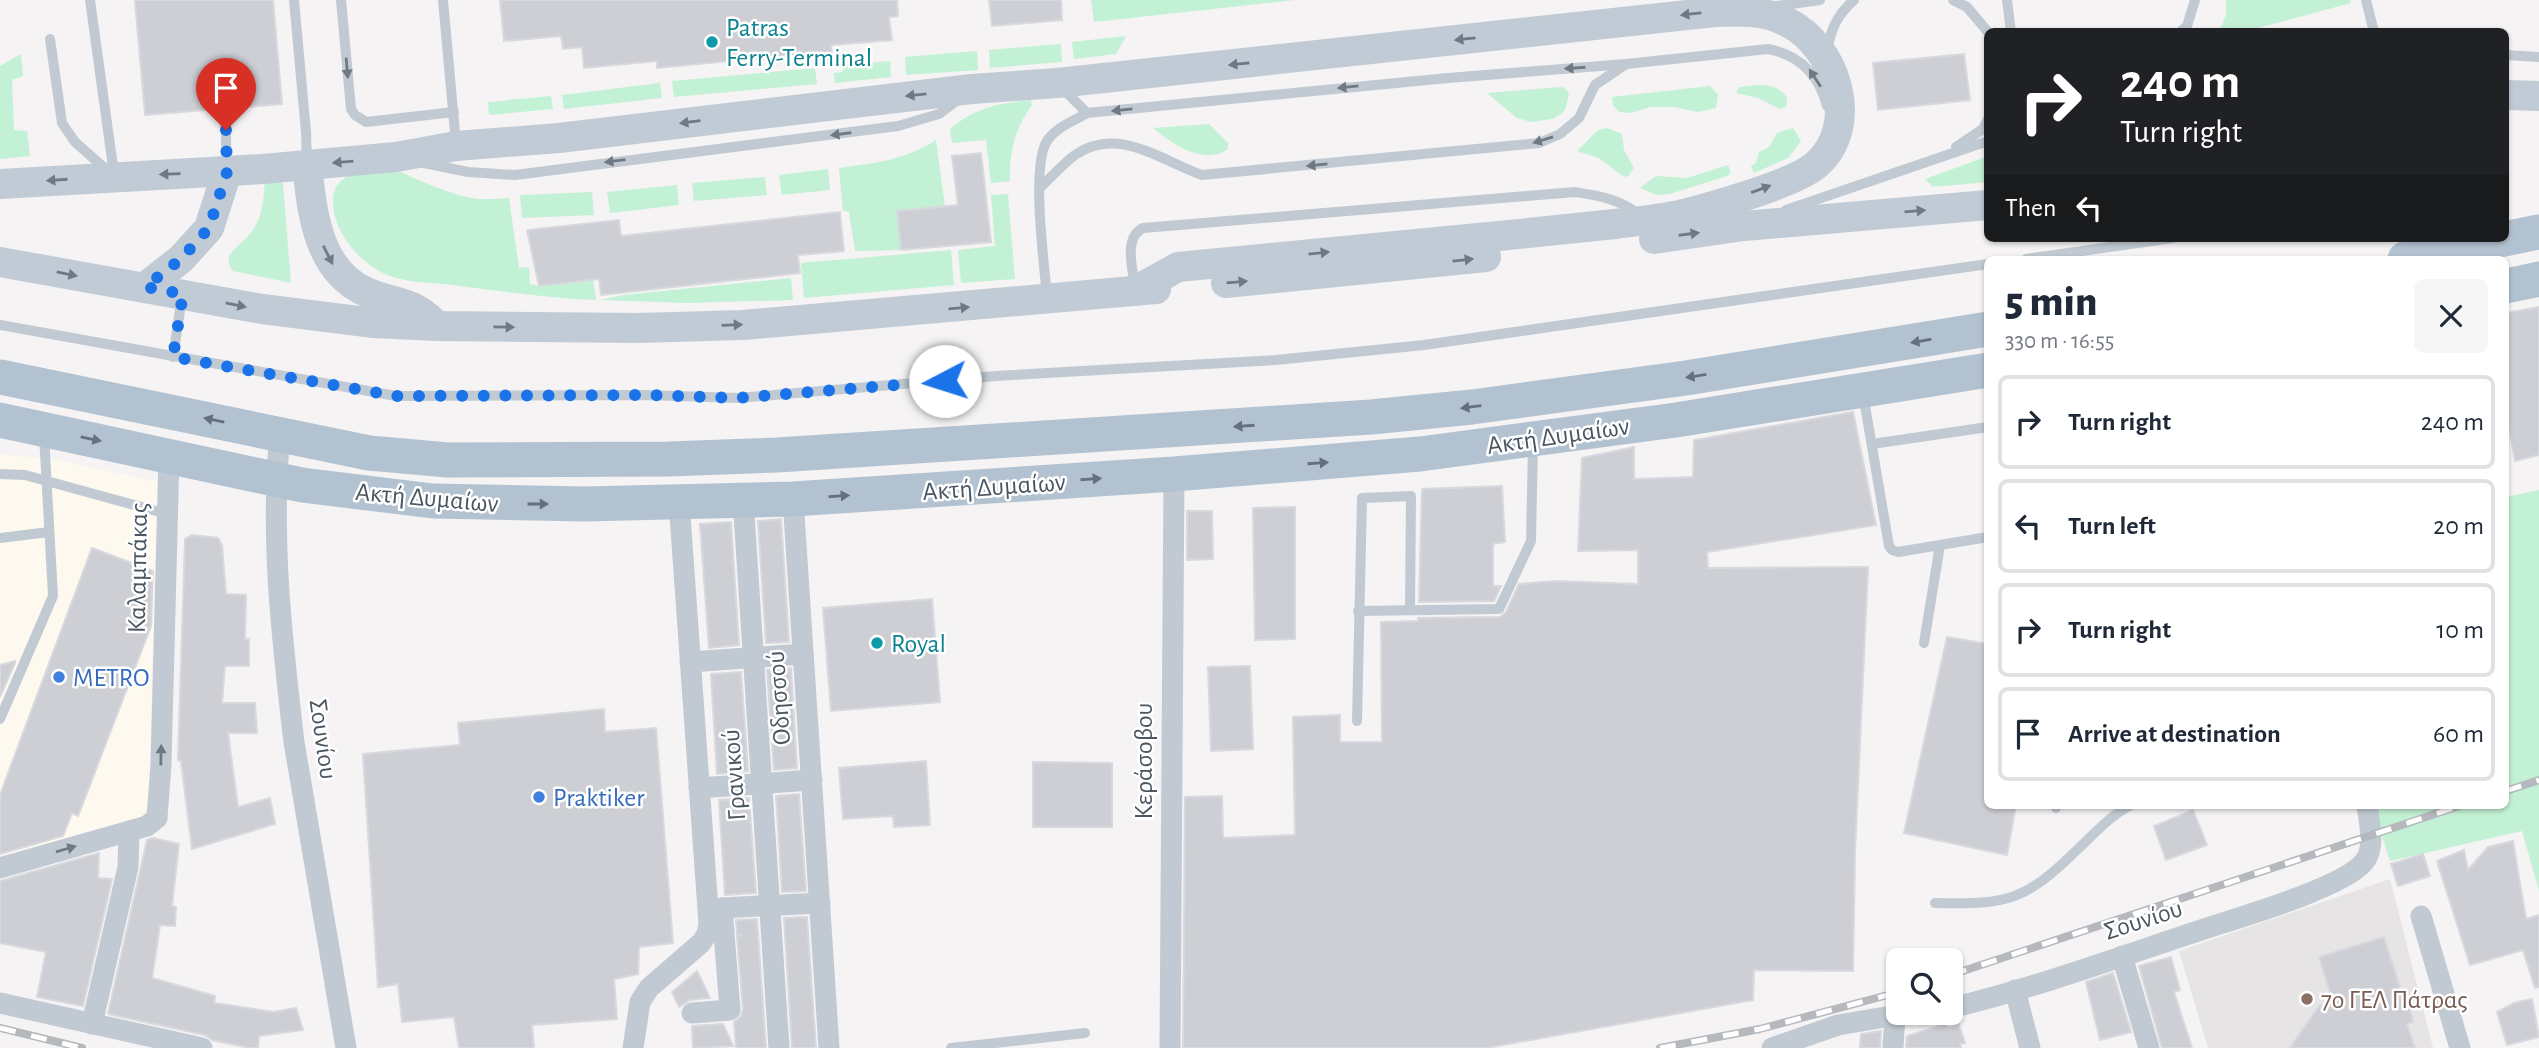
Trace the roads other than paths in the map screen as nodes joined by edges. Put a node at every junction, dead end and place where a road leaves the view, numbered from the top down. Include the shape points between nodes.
1 (90, 0) edge
2 (294, 0) edge
3 (341, 0) edge
4 (443, 0) edge
5 (1819, 0) edge
6 (1854, 0) edge
7 (1953, 0) edge
8 (2007, 0) edge
9 (2195, 0) edge
10 (2366, 0) edge
11 (1734, 11) junction
12 (1985, 28) edge
13 (2010, 28) edge
14 (2186, 28) edge
15 (2373, 28) edge
16 (50, 39) dead end
17 (2509, 55) edge
18 (2539, 57) edge
19 (1826, 59) junction
20 (1626, 64) junction
21 (1057, 83) junction
22 (972, 89) junction
23 (2509, 95) edge
24 (2539, 96) edge
25 (225, 108) dead end
26 (454, 112) junction
27 (1087, 113) junction
28 (1984, 127) edge
29 (1984, 142) edge
30 (1832, 143) junction
31 (456, 146) junction
32 (1945, 155) junction
33 (396, 157) junction
34 (307, 165) junction
35 (227, 172) junction
36 (114, 176) junction
37 (0, 184) edge
38 (1040, 188) junction
39 (1984, 205) edge
40 (1647, 220) junction
41 (1744, 226) junction
42 (2539, 232) edge
43 (2509, 238) edge
44 (2145, 242) edge
45 (2489, 242) edge
46 (2047, 256) edge
47 (2420, 256) edge
48 (0, 262) edge
49 (1984, 265) edge
50 (2539, 279) edge
51 (2509, 285) edge
52 (145, 287) junction
53 (1135, 291) junction
54 (183, 294) junction
55 (1047, 299) junction
56 (0, 325) edge
57 (436, 326) junction
58 (1984, 330) edge
59 (173, 357) junction
60 (1984, 371) edge
61 (0, 377) edge
62 (1863, 390) junction
63 (0, 420) edge
64 (1984, 427) edge
65 (44, 429) junction
66 (280, 435) junction
67 (1533, 438) junction
68 (1872, 444) junction
69 (169, 456) junction
70 (0, 474) edge
71 (1174, 474) junction
72 (45, 480) junction
73 (276, 480) junction
74 (743, 499) junction
75 (793, 499) junction
76 (678, 501) junction
77 (167, 514) junction
78 (49, 532) junction
79 (0, 538) edge
80 (1984, 538) edge
81 (1940, 545) junction
82 (1410, 610) junction
83 (1358, 611) junction
84 (1924, 643) dead end
85 (803, 654) junction
86 (754, 657) junction
87 (690, 662) junction
88 (0, 719) edge
89 (1357, 721) dead end
90 (812, 780) junction
91 (762, 784) junction
92 (699, 788) junction
93 (2125, 809) edge
94 (2367, 809) edge
95 (129, 831) junction
96 (0, 868) edge
97 (820, 903) junction
98 (1935, 903) dead end
99 (770, 905) junction
100 (716, 914) junction
101 (2421, 916) dead end
102 (2122, 956) junction
103 (2015, 990) junction
104 (0, 1003) edge
105 (1963, 1005) edge
106 (692, 1013) dead end
107 (1886, 1017) edge
108 (92, 1024) junction
109 (1899, 1025) edge
110 (1085, 1032) dead end
111 (1798, 1044) edge
112 (202, 1048) edge
113 (345, 1048) edge
114 (633, 1048) edge
115 (779, 1048) edge
116 (829, 1048) edge
117 (951, 1048) edge
118 (1170, 1048) edge
119 (1772, 1048) edge
120 (1893, 1048) edge
121 (2030, 1048) edge
122 (2149, 1048) edge
123 (2460, 1048) edge

1 - 36 lane
2 - 34 lane
3 -> 26 lane via 355,115 366,121
4 - 26 lane
5 - 11 lane
6 - 19 lane via 1836,19
7 - 12 lane via 1968,7
8 - 13 lane
9 - 14 lane
10 - 15 lane
11 - 19 main road via 1787,22 1813,41
11 -> 21 main road
16 - 36 lane via 62,123 75,142
17 - 18 lane
19 - 30 main road via 1839,100
20 -> 27 lane
30 -> 20 lane via 1820,84 1807,67 1789,55 1747,50
20 -> 38 lane via 1595,85 1579,118 1539,143 1202,175 1146,151 1106,142 1074,156
21 - 22 main road
21 - 27 lane
22 -> 31 main road
22 -> 33 lane via 939,114 898,126 515,175 455,170
23 - 24 main road
25 - 35 lane
26 - 31 lane
27 - 38 lane via 1054,132 1046,142
28 - 32 lane
29 - 32 lane
40 -> 30 main road via 1686,214 1798,176 1816,164
31 - 33 main road
32 - 41 lane
33 -> 34 main road
34 - 35 main road
34 -> 57 main road via 317,230 335,268 365,292 420,309
35 -> 36 main road
35 - 52 main road via 209,228 181,259
36 -> 37 main road
38 - 55 lane
41 -> 39 main road
53 -> 40 main road via 1178,267
40 - 53 lane via 1614,199 1575,192 1143,228 1130,240
53 -> 41 main road via 1396,267
42 - 43 main road
44 - 46 lane
45 - 47 main road
48 -> 52 main road
49 - 59 lane via 1370,351 738,398 396,396
50 - 51 main road
52 - 54 main road
53 - 55 main road
54 -> 57 main road via 262,309
54 - 59 lane
57 -> 55 main road via 743,325
56 - 59 lane
58 -> 66 main road, Ακτή Δυμαίων via 1472,407 777,455 448,460 369,453
60 - 62 main road, Ακτή Δυμαίων
66 -> 61 main road, Ακτή Δυμαίων
62 - 67 main road, Ακτή Δυμαίων
62 - 68 lane
63 - 65 main road, Ακτή Δυμαίων
64 - 68 lane
65 -> 69 main road, Ακτή Δυμαίων
65 - 72 lane
66 - 73 street, Σουνίου
71 -> 67 main road, Ακτή Δυμαίων via 1420,454
67 - 82 lane via 1531,541 1499,609
68 - 81 lane via 1892,550
69 - 73 main road, Ακτή Δυμαίων
69 - 77 street, Καλαμπάκας
70 - 72 lane
75 -> 71 main road, Ακτή Δυμαίων
71 - 118 street, Κεράσοβου
72 - 77 lane
72 - 78 lane
73 -> 76 main road, Ακτή Δυμαίων via 457,503
73 - 113 street, Σουνίου via 294,741
74 - 75 main road, Ακτή Δυμαίων
74 - 76 main road, Ακτή Δυμαίων
74 - 86 street, Γρανικού
75 - 85 street, Οδησσού
76 - 87 street
95 -> 77 street, Καλαμπάκας via 154,822 159,806
78 - 79 lane
78 - 88 lane via 53,596
80 - 81 lane
81 - 84 lane
82 - 83 lane
82 - 83 lane via 1411,496 1362,498
83 - 89 lane
85 - 86 street
85 - 90 street, Οδησσού
86 - 87 street
86 - 91 street, Γρανικού
87 - 92 street
90 - 91 street, Οδησσού
90 - 97 street
91 - 92 street, Οδησσού
91 - 99 street, Γρανικού
92 - 100 street
93 - 98 lane via 2027,892 1982,904
94 - 102 street, Σουνίου via 2369,852 2364,863 2349,874 2273,906
96 -> 95 street, Καλαμπάκας
95 - 108 street via 128,867
97 - 99 street
97 - 116 street
99 - 100 street
99 - 115 street, Γρανικού
100 - 106 street via 730,1010
100 - 114 street via 701,943 649,988 640,1002
101 - 123 street
102 - 103 street, Σουνίου
102 - 122 street
103 - 105 street, Σουνίου
103 - 121 street
104 - 108 street
107 - 111 street via 1838,1025
108 - 112 street
109 - 120 street
110 - 117 lane
111 - 119 street

